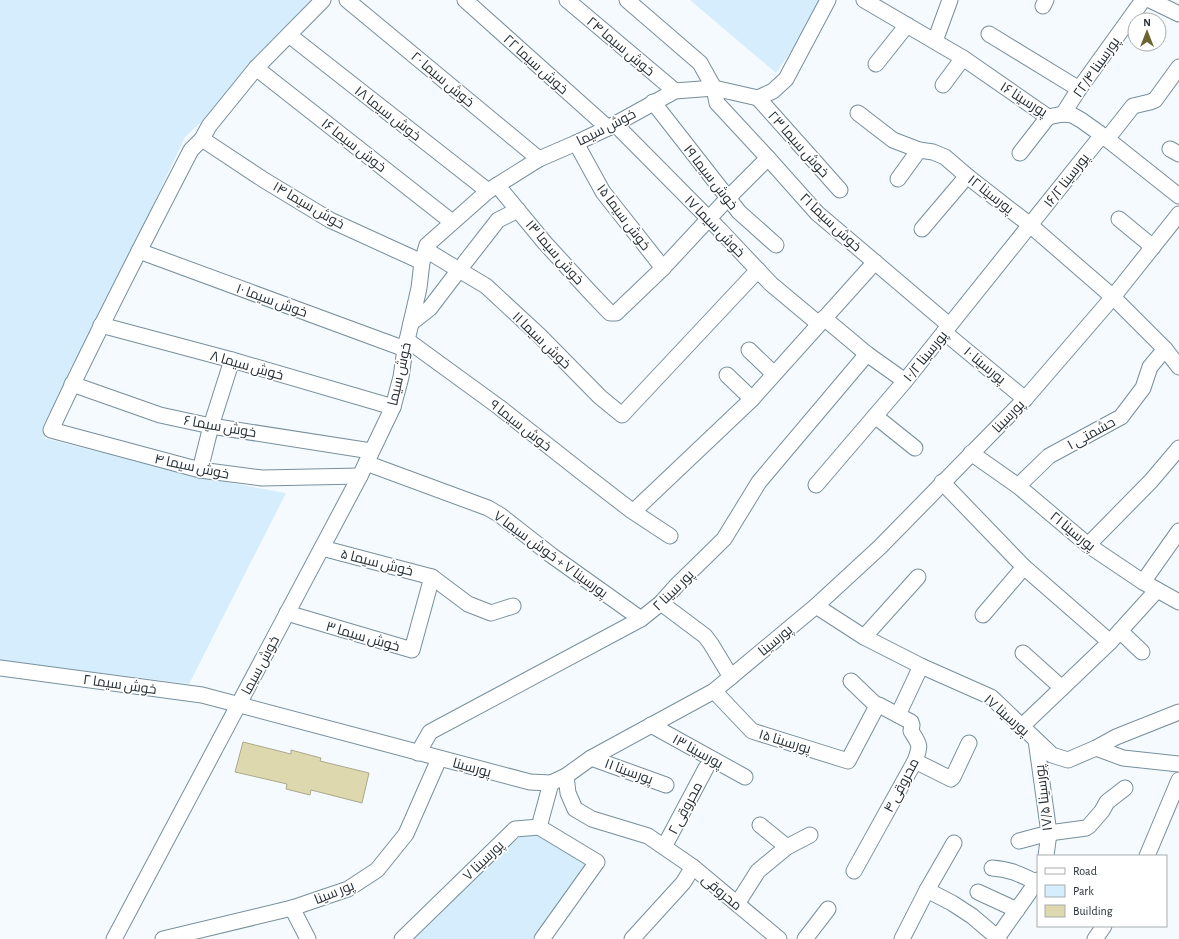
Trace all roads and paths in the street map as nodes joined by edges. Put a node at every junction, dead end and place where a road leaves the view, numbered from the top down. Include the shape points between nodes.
1 (323, 0) edge
2 (347, 0) edge
3 (465, 0) edge
4 (567, 0) edge
5 (627, 0) edge
6 (828, 0) edge
7 (864, 0) edge
8 (950, 0) edge
9 (1143, 0) edge
10 (1150, 0) edge
11 (1179, 14) edge
12 (907, 25) junction
13 (989, 34) dead end
14 (289, 35) junction
15 (935, 41) junction
16 (963, 58) junction
17 (876, 64) dead end
18 (1179, 67) edge
19 (256, 68) junction
20 (943, 85) dead end
21 (714, 88) junction
22 (1079, 89) junction
23 (675, 91) junction
24 (758, 98) junction
25 (653, 102) junction
26 (858, 113) dead end
27 (1056, 116) junction
28 (611, 126) junction
29 (1105, 137) junction
30 (202, 139) junction
31 (576, 143) junction
32 (919, 150) junction
33 (1020, 152) dead end
34 (768, 158) junction
35 (539, 159) junction
36 (967, 176) junction
37 (898, 179) dead end
38 (493, 188) junction
39 (840, 190) dead end
40 (1179, 196) edge
41 (728, 198) junction
42 (518, 210) junction
43 (709, 219) junction
44 (1119, 219) dead end
45 (452, 222) junction
46 (1177, 224) edge
47 (1030, 225) junction
48 (922, 229) dead end
49 (776, 245) dead end
50 (1153, 247) junction
51 (139, 250) junction
52 (424, 256) junction
53 (875, 262) junction
54 (663, 268) junction
55 (459, 270) junction
56 (758, 270) junction
57 (1113, 297) junction
58 (822, 321) junction
59 (411, 323) junction
60 (101, 325) junction
61 (947, 329) junction
62 (406, 344) junction
63 (1165, 349) junction
64 (749, 350) dead end
65 (867, 354) junction
66 (232, 360) junction
67 (1179, 367) edge
68 (774, 374) junction
69 (727, 375) dead end
70 (904, 381) junction
71 (72, 384) junction
72 (1025, 399) junction
73 (752, 400) junction
74 (393, 407) junction
75 (875, 416) junction
76 (211, 426) junction
77 (915, 448) dead end
78 (1179, 448) edge
79 (971, 453) junction
80 (366, 464) junction
81 (200, 470) junction
82 (942, 482) junction
83 (816, 485) dead end
84 (1018, 486) junction
85 (634, 511) junction
86 (1179, 531) edge
87 (670, 536) dead end
88 (1088, 545) junction
89 (322, 548) junction
90 (1024, 567) junction
91 (432, 576) junction
92 (918, 577) dead end
93 (1144, 582) junction
94 (1157, 590) junction
95 (1179, 602) edge
96 (661, 603) junction
97 (513, 606) dead end
98 (816, 606) junction
99 (288, 613) junction
100 (982, 615) dead end
101 (641, 619) junction
102 (1120, 631) junction
103 (864, 637) junction
104 (1110, 642) junction
105 (1142, 652) dead end
106 (1023, 653) dead end
107 (921, 666) junction
108 (0, 668) edge
109 (731, 677) junction
110 (851, 680) dead end
111 (1062, 688) junction
112 (714, 691) junction
113 (239, 705) junction
114 (877, 706) junction
115 (1179, 712) edge
116 (898, 715) junction
117 (651, 725) junction
118 (1021, 727) junction
119 (1036, 740) junction
120 (969, 742) dead end
121 (1096, 748) junction
122 (418, 753) junction
123 (591, 758) junction
124 (440, 759) junction
125 (915, 761) junction
126 (1179, 764) edge
127 (706, 768) dead end
128 (566, 776) junction
129 (745, 777) dead end
130 (1179, 780) edge
131 (552, 783) junction
132 (666, 785) dead end
133 (1125, 788) dead end
134 (760, 825) dead end
135 (539, 827) junction
136 (1049, 833) junction
137 (810, 835) dead end
138 (1019, 841) dead end
139 (954, 843) dead end
140 (664, 847) junction
141 (787, 847) junction
142 (1046, 855) edge
143 (1147, 855) edge
144 (693, 867) junction
145 (992, 868) dead end
146 (854, 871) dead end
147 (1037, 882) edge
148 (1037, 883) edge
149 (926, 890) junction
150 (978, 892) dead end
151 (737, 904) junction
152 (292, 908) junction
153 (828, 910) dead end
154 (1017, 910) junction
155 (1103, 927) edge
156 (117, 938) edge
157 (998, 938) edge
158 (163, 939) edge
159 (308, 939) edge
160 (402, 939) edge
161 (542, 939) edge
162 (632, 939) edge
163 (779, 939) edge
164 (805, 939) edge
165 (902, 939) edge
166 (1095, 939) edge

1 - 14 street
2 - 35 street, خوش سیما ۲۰
3 - 28 street, خوش سیما ۲۲
4 - 23 street, خوش سیما ۲۴
5 - 21 street, خوش سیما ۲۱ via 700,63
6 - 24 street via 786,79 773,91
7 - 12 street, پورسینا ۱۶
8 - 15 street
9 - 22 street, پورسینا ۲۲/۴
10 - 11 street
12 - 15 street, پورسینا ۱۶
12 - 17 street
13 - 22 street
14 - 19 street
14 - 38 street, خوش سیما ۱۸
15 - 16 street, پورسینا ۱۶
16 - 20 street
16 - 27 street, پورسینا ۱۶
18 - 29 street, پورسینا ۱۶/۲ via 1155,100 1133,106
19 - 30 street via 209,126
19 - 45 street, خوش سیما ۱۶
21 - 23 street, خوش سیما
21 - 24 street, خوش سیما
21 - 34 street, خوش سیما ۲۱ via 717,103
22 - 27 street, پورسینا ۲۲/۴
23 - 25 street, خوش سیما
24 - 39 street, خوش سیما ۲۳
25 - 28 street, خوش سیما
25 - 41 street, خوش سیما ۱۹
26 - 32 street, پورسینا ۱۲ via 893,140
27 - 29 street, پورسینا ۱۶ via 1072,115
27 - 33 street, پورسینا ۲۲/۴
28 - 31 street, خوش سیما
28 - 43 street, خوش سیما ۱۷
29 - 40 street, پورسینا ۱۶
29 - 47 street, پورسینا ۱۶/۲
30 - 51 street via 191,150
30 - 52 street, خوش سیما ۱۴ via 330,220
31 - 35 street, خوش سیما
31 - 54 street, خوش سیما ۱۵ via 603,192
32 - 36 street, پورسینا ۱۲ via 945,157
32 - 37 street
34 - 41 street
34 - 53 street, خوش سیما ۲۱ via 817,213
35 - 38 street, خوش سیما
36 - 47 street, پورسینا ۱۲
36 - 48 street
38 - 42 street, خوش سیما ۱۳
38 - 45 street, خوش سیما
41 - 43 street
41 - 49 street, خوش سیما ۱۹ via 739,212
42 - 54 street, خوش سیما ۱۳ via 545,243 610,312 616,314
42 - 55 street via 498,220
43 - 54 street
43 - 56 street, خوش سیما ۱۷
44 - 50 street
45 - 52 street, خوش سیما via 427,245
46 - 50 street, پورسینا
47 - 57 street, پورسینا ۱۲
47 - 61 street, پورسینا ۱۰/۲
50 - 57 street, پورسینا
51 - 60 street
51 - 62 street, خوش سیما ۱۰
52 - 55 street, خوش سیما ۱۱
52 - 59 street, خوش سیما
53 - 58 street
53 - 61 street, خوش سیما ۲۱
55 - 56 street, خوش سیما ۱۱ via 486,286 600,397 622,415
55 - 59 street via 430,308
56 - 58 street, خوش سیما ۱۷ via 771,284
57 - 63 street, پورسینا ۱۲
57 - 72 street, پورسینا
58 - 65 street, خوش سیما ۱۷
58 - 68 street
59 - 62 street, خوش سیما
60 - 66 street, خوش سیما ۸
60 - 71 street
61 - 70 street, پورسینا ۱۰/۲
61 - 72 street, پورسینا ۱۰
62 - 74 street, خوش سیما
62 - 85 street, خوش سیما ۹ via 499,407
63 - 67 street, پورسینا ۱۲
63 - 84 street, حشمتی ۱ via 1150,367 1143,388 1121,417 1049,456
64 - 68 street
65 - 70 street, خوش سیما ۱۷
65 - 96 street, پور سینا ۲ via 759,482 724,539
66 - 74 street, خوش سیما ۸
66 - 76 street
68 - 73 street
69 - 73 street
70 - 75 street, پورسینا ۱۰/۲
71 - 76 street, خوش سیما ۶ via 160,415
71 - 81 street, خوش سیما ۴ via 51,430
72 - 79 street, پورسینا
73 - 85 street
74 - 80 street, خوش سیما
75 - 77 street
75 - 83 street, پورسینا ۱۰/۲
76 - 80 street, خوش سیما ۶
76 - 81 street
78 - 88 street via 1151,481
79 - 82 street, پورسینا
79 - 84 street, پورسینا ۲۱
80 - 81 street, خوش سیما ۴ via 262,478
80 - 89 street, خوش سیما
80 - 101 street, پورسینا ۷ + خوش سیما ۷ via 488,508
82 - 90 street
82 - 98 street, پورسینا via 880,547
84 - 88 street, پورسینا ۲۱
85 - 87 street, خوش سیما ۹
86 - 93 street
88 - 93 street, پورسینا ۲۱
89 - 91 street, خوش سیما ۵
89 - 99 street, خوش سیما
90 - 100 street
90 - 104 street
91 - 97 street via 468,604 491,613
91 - 99 street, خوش سیما ۳ via 412,650
92 - 103 street
93 - 94 street, پورسینا ۲۱
94 - 95 street, پورسینا ۲۱
94 - 102 street
96 - 101 street, پور سینا ۲
96 - 109 street via 705,636
98 - 103 street, پورسینا ۱۷
98 - 109 street, پورسینا
99 - 113 street, خوش سیما
101 - 122 street, پور سینا ۲ via 430,732
102 - 104 street
102 - 105 street
103 - 107 street, پورسینا ۱۷
104 - 111 street
106 - 111 street
107 - 116 street
107 - 118 street, پورسینا ۱۷ via 991,697
108 - 113 street, خوش سیما ۲ via 202,695
109 - 112 street, پورسینا
110 - 114 street
111 - 118 street
112 - 114 street, پورسینا ۱۵ via 752,731 848,760
112 - 117 street, پورسینا
113 - 122 street, پورسینا
113 - 156 street, خوش سیما
114 - 116 street, محروقی ۴ via 880,705
115 - 121 street, پورسینا ۱۷ via 1116,737
116 - 125 street, محروقی ۴ via 911,722 911,731 920,747
117 - 123 street, پورسینا
117 - 129 street, پورسینا ۱۳
118 - 119 street, پورسینا ۱۷
119 - 121 street, پورسینا ۱۷ via 1052,755 1068,760
119 - 136 street, پورسینا ۱۷/۵
120 - 125 street via 951,779
121 - 126 street via 1123,758
122 - 124 street, پورسینا
123 - 128 street, پورسینا
123 - 132 street, پورسینا ۱۱
124 - 131 street, پورسینا via 530,782
124 - 152 street, پور سینا via 406,834 377,870 348,889
125 - 146 street, محروقی ۴
127 - 140 street, محروقی ۲
128 - 131 street, پورسینا
128 - 140 street, محروقی via 568,793 575,809 592,819 648,836
130 - 143 street
131 - 135 street
133 - 136 street via 1107,802 1090,826
134 - 141 street
135 - 160 street, پورسینا ۷ via 515,830
135 - 161 street via 596,862
136 - 138 street
136 - 142 street, پورسینا ۱۷/۵
137 - 141 street
139 - 149 street
140 - 144 street, محروقی
141 - 151 street via 758,871
144 - 151 street, محروقی
144 - 162 street via 683,883
145 - 147 street via 1003,868
148 - 154 street
149 - 157 street via 972,916
149 - 165 street
150 - 154 street
151 - 163 street, محروقی
152 - 158 street, پور سینا
152 - 159 street
153 - 164 street
154 - 157 street
155 - 166 street

